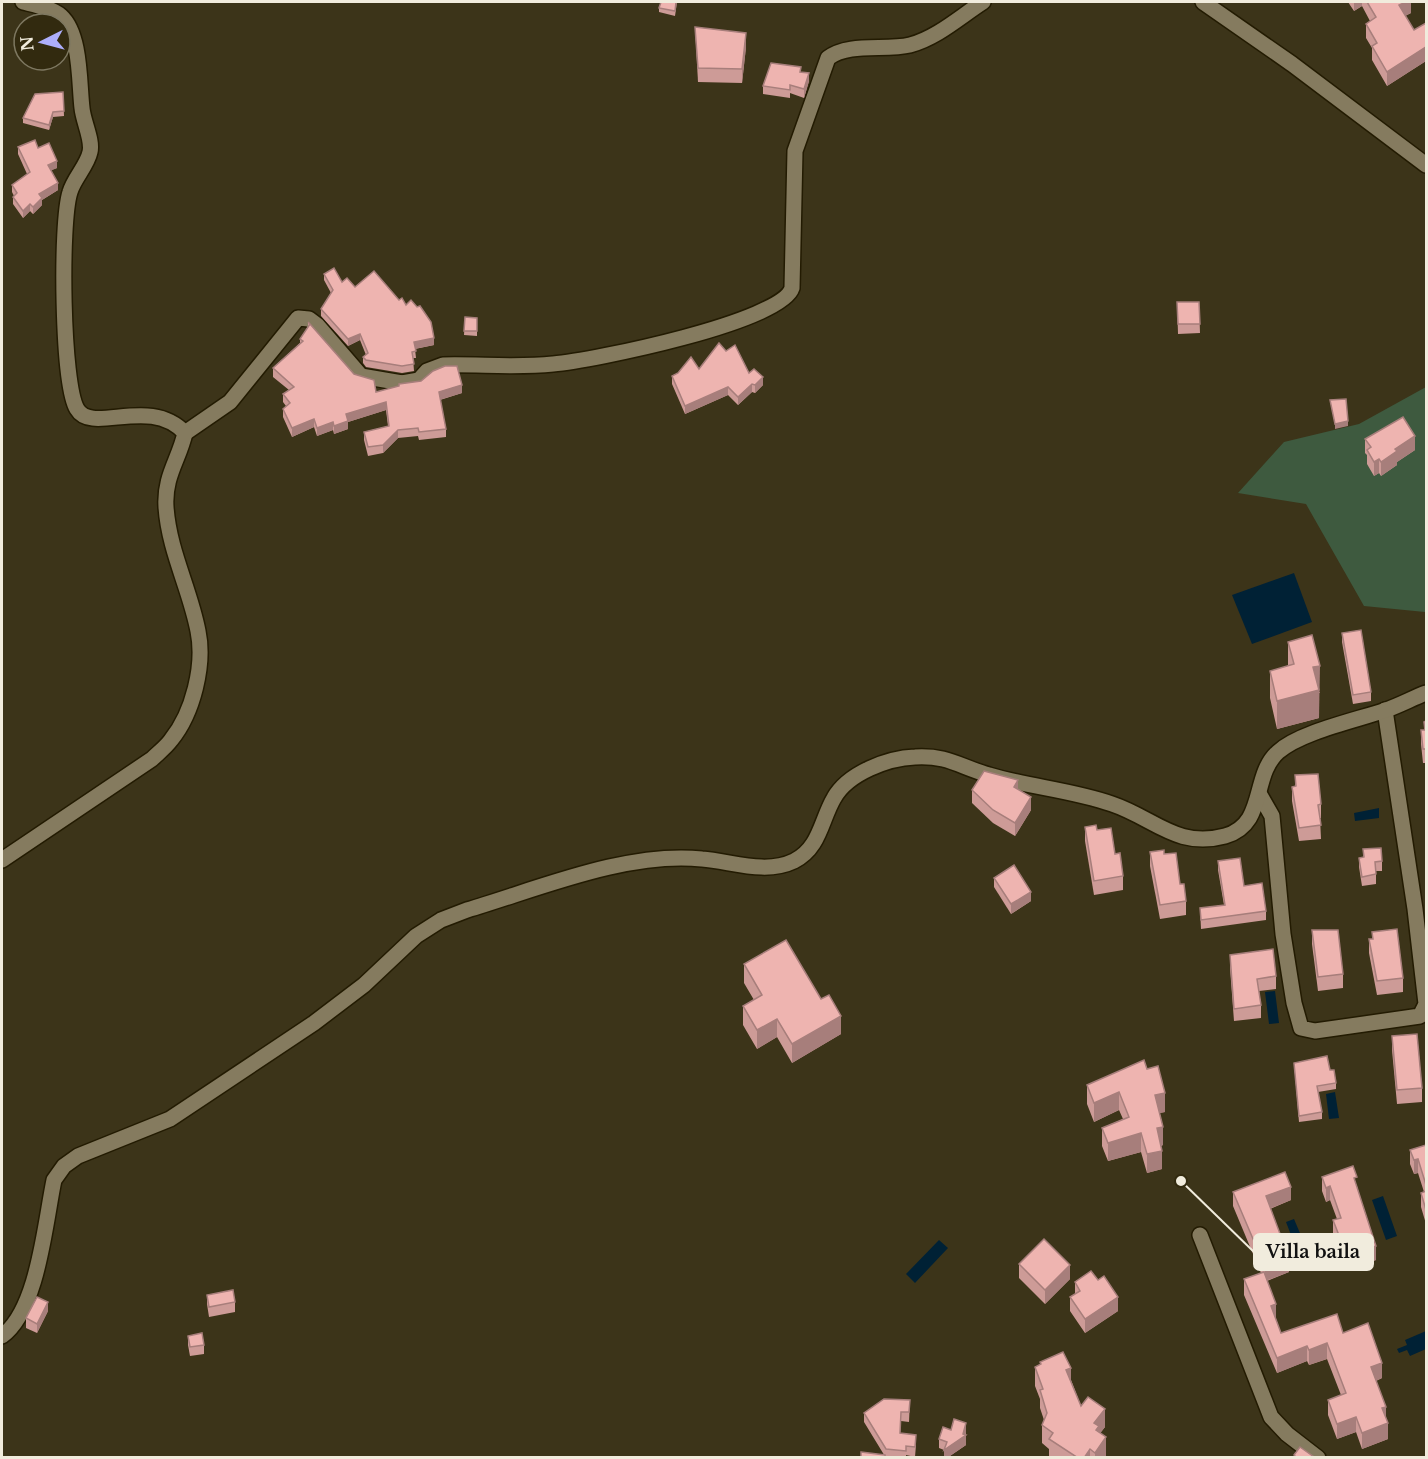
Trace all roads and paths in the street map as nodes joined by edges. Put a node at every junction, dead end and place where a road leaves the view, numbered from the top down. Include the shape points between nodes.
1 (23, 2) edge
2 (983, 2) edge
3 (1203, 2) edge
4 (1426, 165) edge
5 (185, 433) junction
6 (1426, 693) edge
7 (1385, 710) junction
8 (1260, 795) junction
9 (2, 860) edge
10 (1200, 1235) dead end
11 (2, 1336) edge
12 (1318, 1458) edge

1 - 5 street via 52,11 67,24 77,57 91,151 70,191 64,228 71,384 76,408 83,416 98,419 154,414 176,423
2 - 5 street via 922,41 840,51 828,58 795,151 792,288 783,301 744,318 650,348 554,364 442,365 427,370 419,380 402,382 361,376 317,325 298,318 230,402
3 - 4 street via 1293,64
5 - 9 street via 170,471 166,506 169,533 199,633 196,677 187,714 172,740 152,759
6 - 7 street
7 - 8 street via 1278,752 1268,765
7 - 8 street via 1426,1004 1420,1016 1315,1031 1301,1028 1283,934 1272,816
8 - 11 street via 1253,813 1237,832 1209,839 1191,838 1174,836 1137,814 1098,799 988,775 950,759 901,758 843,786 833,799 819,836 808,852 794,861 762,866 701,858 638,860 441,920 416,936 364,985 314,1023 170,1119 93,1148 64,1166 54,1180 28,1296 20,1316
10 - 12 street via 1271,1417

